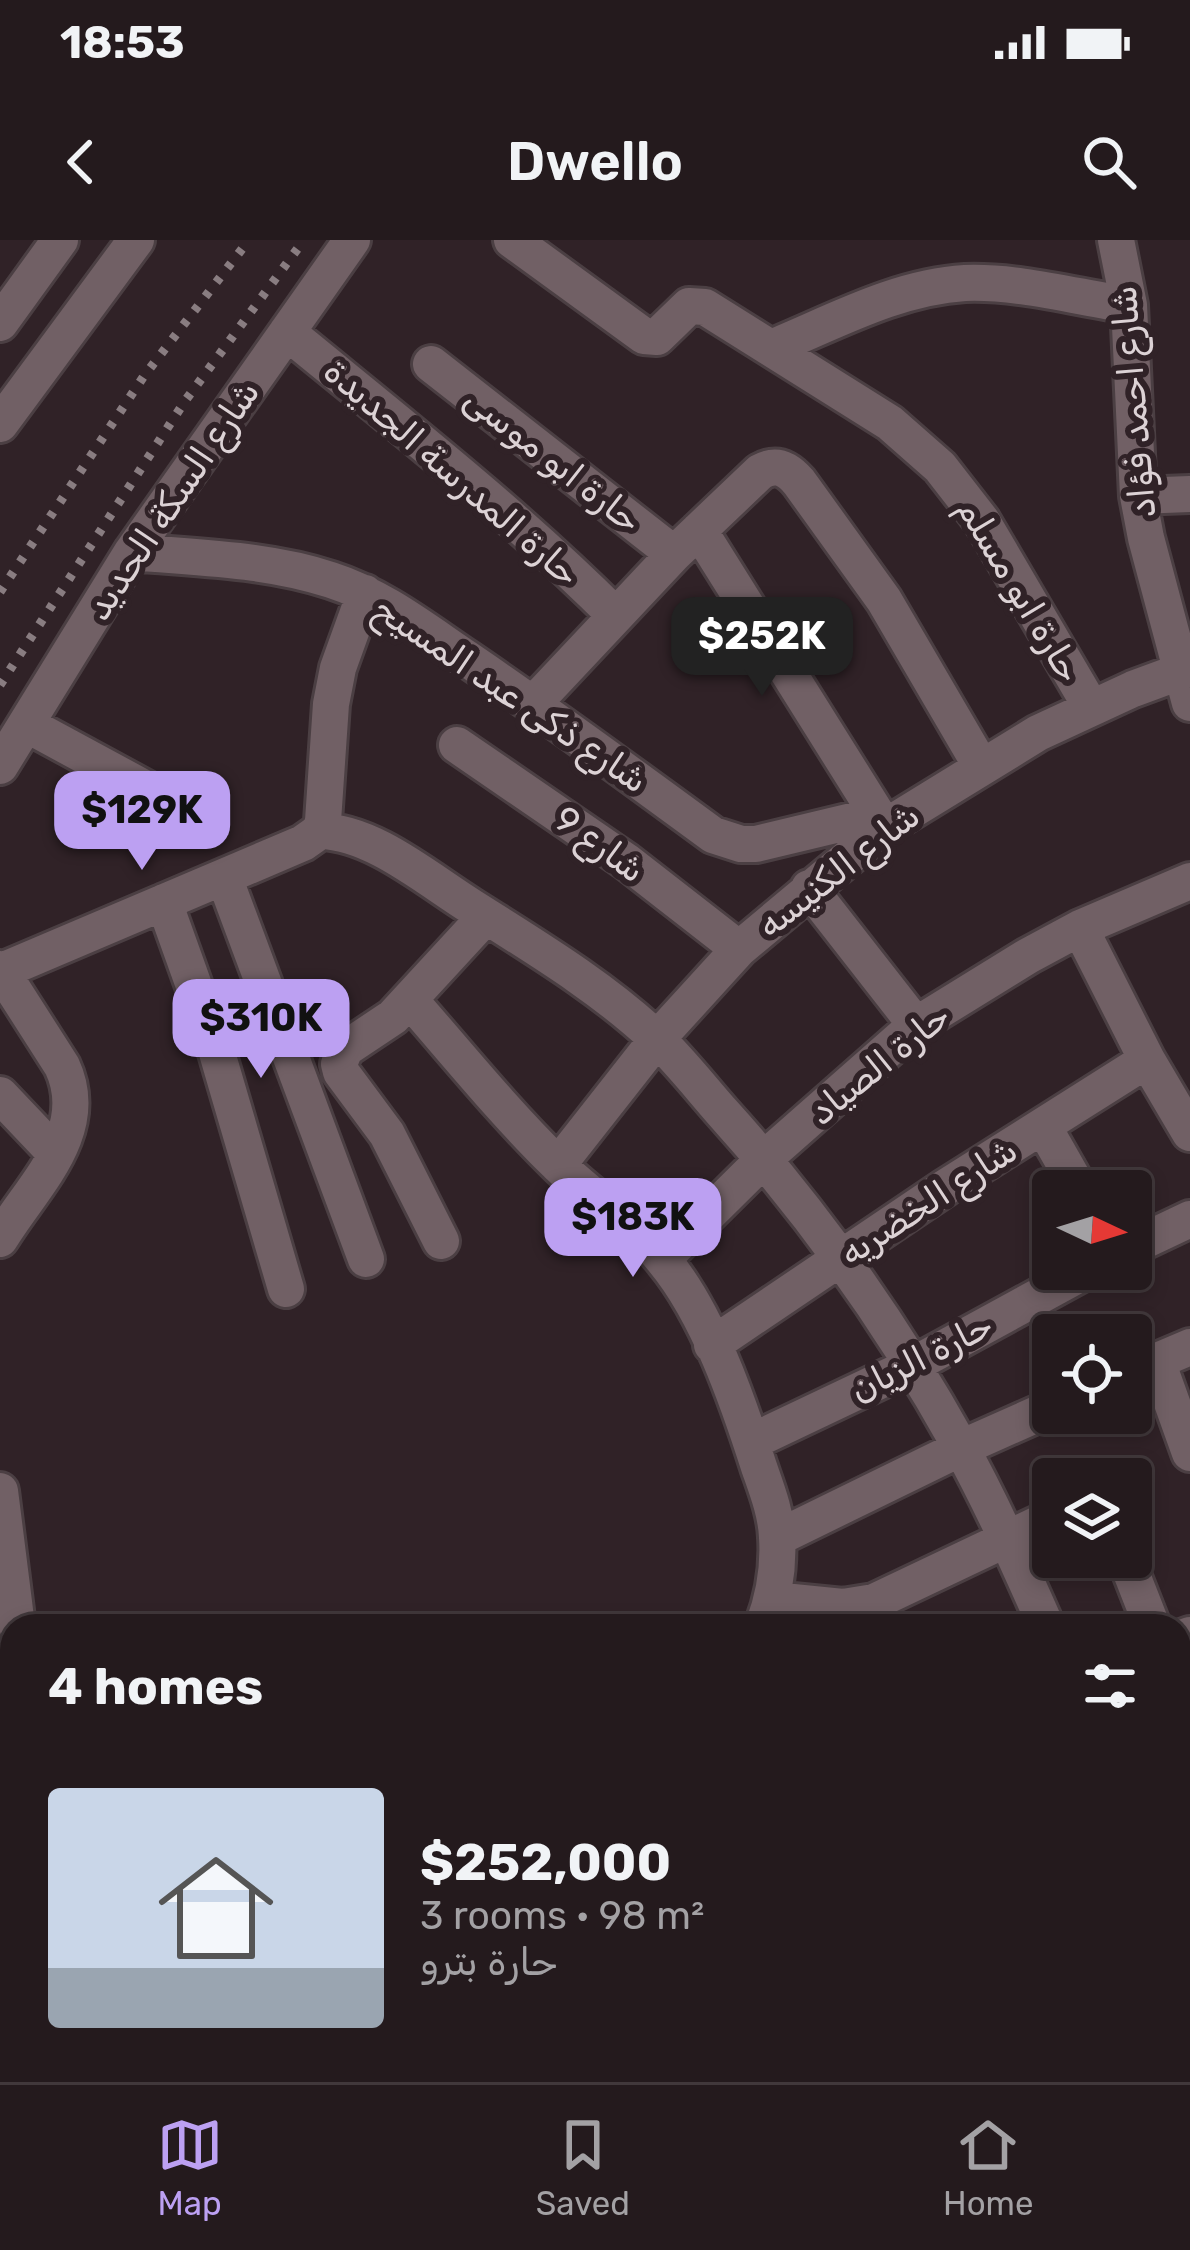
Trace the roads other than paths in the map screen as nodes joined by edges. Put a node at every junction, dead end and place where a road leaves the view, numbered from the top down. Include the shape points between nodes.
1 (60, 240) edge
2 (136, 240) edge
3 (352, 240) edge
4 (512, 240) edge
5 (1116, 240) edge
6 (1129, 305) junction
7 (0, 322) edge
8 (287, 332) junction
9 (773, 347) junction
10 (431, 364) dead end
11 (0, 424) edge
12 (1190, 494) edge
13 (1138, 496) junction
14 (686, 542) junction
15 (131, 552) junction
16 (364, 593) junction
17 (615, 616) junction
18 (1188, 680) edge
19 (533, 704) junction
20 (1091, 707) junction
21 (26, 724) junction
22 (457, 745) dead end
23 (0, 766) edge
24 (980, 766) junction
25 (194, 815) dead end
26 (881, 821) junction
27 (320, 831) junction
28 (224, 878) junction
29 (1190, 881) edge
30 (809, 888) junction
31 (164, 902) junction
32 (485, 916) junction
33 (1080, 928) junction
34 (739, 949) junction
35 (1, 970) edge
36 (410, 1000) junction
37 (916, 1025) junction
38 (657, 1039) junction
39 (1147, 1060) junction
40 (0, 1095) edge
41 (1043, 1126) junction
42 (1190, 1133) edge
43 (56, 1154) junction
44 (764, 1159) junction
45 (558, 1165) junction
46 (1068, 1170) edge
47 (1190, 1219) edge
48 (1152, 1237) edge
49 (0, 1239) edge
50 (441, 1241) dead end
51 (840, 1258) junction
52 (366, 1259) dead end
53 (663, 1259) junction
54 (286, 1289) dead end
55 (1050, 1290) edge
56 (712, 1345) junction
57 (1159, 1360) edge
58 (913, 1365) junction
59 (1032, 1416) edge
60 (751, 1442) junction
61 (961, 1448) junction
62 (1190, 1453) edge
63 (1, 1497) edge
64 (1032, 1527) edge
65 (777, 1538) junction
66 (1007, 1539) junction
67 (1133, 1578) edge
68 (768, 1613) edge
69 (13, 1614) edge
70 (1041, 1614) edge
71 (1147, 1614) edge

1 - 7 street
2 - 11 street
3 - 8 street, شارع السكة الحديد
4 - 9 street, حارة ابو مسلم via 644,336 657,337 697,304
5 - 6 street, شارع احمد فؤاد
6 - 9 street via 997,284 933,287
6 - 13 street, شارع احمد فؤاد
8 - 15 street, شارع السكة الحديد
8 - 17 street, حارة المدرسة الجديدة via 496,503
9 - 20 street, حارة ابو مسلم via 890,422 940,467 982,521
10 - 14 street, حارة ابو موسى
12 - 13 street
13 - 18 street, شارع احمد فؤاد
14 - 17 street
14 - 24 street via 760,472 787,469 884,600
14 - 26 street, حارة ابو موسى
15 - 16 street, شارع ذكى عبد المسيح via 273,566
15 - 21 street, شارع السكة الحديد
16 - 19 street, شارع ذكى عبد المسيح
16 - 27 street via 331,704
17 - 19 street
18 - 20 street, شارع الكنيسه
19 - 26 street, شارع ذكى عبد المسيح via 726,841 756,844
20 - 24 street, شارع الكنيسه
21 - 23 street, شارع السكة الحديد
21 - 25 street
22 - 34 street, شارع 9
24 - 26 street, شارع الكنيسه
26 - 30 street, شارع الكنيسه
27 - 28 street
27 - 32 street via 367,841
28 - 31 street
28 - 52 street
29 - 33 street, حارة الصياد
30 - 34 street, شارع الكنيسه
30 - 37 street
31 - 35 street
31 - 54 street
32 - 36 street
32 - 38 street
33 - 37 street, حارة الصياد
33 - 39 street
34 - 38 street, شارع الكنيسه
35 - 43 street via 68,1081 72,1111
36 - 45 street
36 - 50 street via 352,1044 341,1072 387,1134
37 - 44 street, حارة الصياد
38 - 44 street
38 - 45 street, شارع الكنيسه
39 - 41 street, شارع الخضريه
39 - 42 street
40 - 43 street
41 - 46 street
41 - 51 street, شارع الخضريه
43 - 49 street
44 - 51 street
44 - 53 street, حارة الصياد
45 - 53 street
47 - 48 street
51 - 56 street, شارع الخضريه
51 - 58 street
53 - 56 street
55 - 58 street, حارة الزيان
56 - 60 street
57 - 62 street
58 - 60 street, حارة الزيان
58 - 61 street
59 - 61 street
60 - 65 street
61 - 65 street
61 - 66 street
63 - 69 street
64 - 66 street
65 - 68 street
66 - 68 street via 874,1602
66 - 70 street
67 - 71 street

